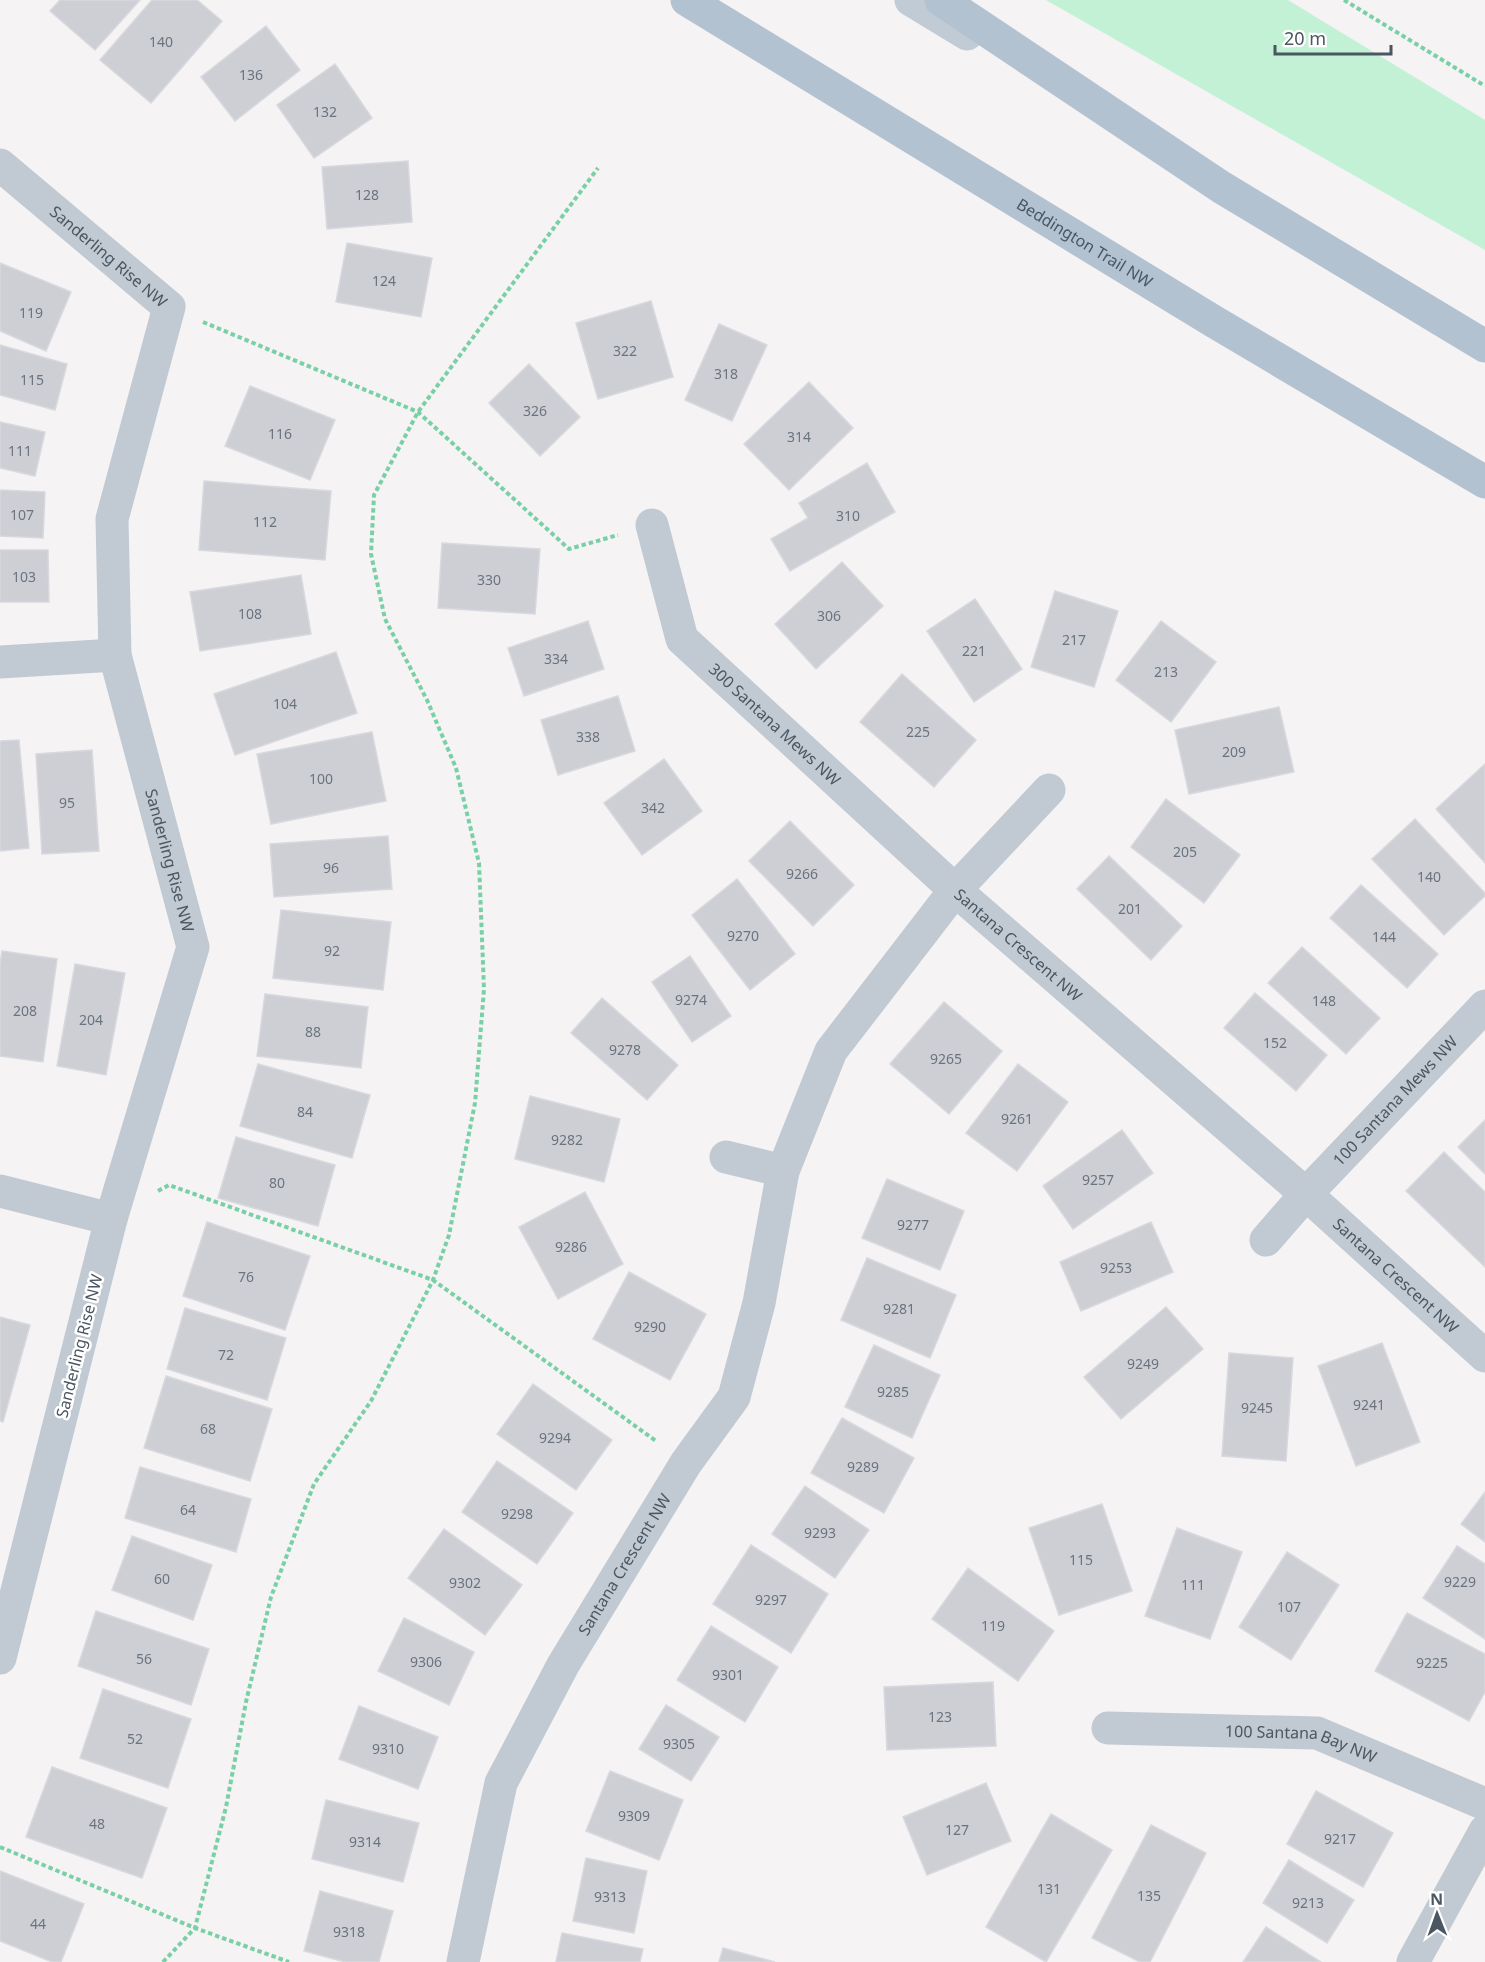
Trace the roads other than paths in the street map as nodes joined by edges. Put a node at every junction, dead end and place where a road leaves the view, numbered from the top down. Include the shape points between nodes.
1 (687, 0) edge
2 (911, 0) edge
3 (941, 0) edge
4 (0, 165) edge
5 (1221, 187) junction
6 (1485, 346) edge
7 (1485, 482) edge
8 (652, 525) road end
9 (115, 655) junction
10 (0, 662) edge
11 (1049, 790) dead end
12 (955, 890) junction
13 (1485, 1006) edge
14 (726, 1157) dead end
15 (783, 1171) junction
16 (0, 1191) edge
17 (1306, 1194) junction
18 (111, 1219) junction
19 (1266, 1240) dead end
20 (1485, 1356) edge
21 (0, 1658) edge
22 (1108, 1728) dead end
23 (1485, 1804) edge
24 (1485, 1831) edge
25 (463, 1962) edge
26 (1413, 1962) edge

1 - 7 main road, Beddington Trail NW
2 - 5 main road
3 - 5 main road
4 - 9 street, Sanderling Rise NW via 170,307 112,519
5 - 6 main road
8 - 12 street, 300 Santana Mews NW via 682,639
9 - 10 street
9 - 18 street, Sanderling Rise NW via 193,947
11 - 12 street
12 - 15 street, Santana Crescent NW via 831,1051
12 - 17 street, Santana Crescent NW
13 - 17 street, 100 Santana Mews NW
14 - 15 street
15 - 25 street, Santana Crescent NW via 759,1303 734,1397 686,1463 562,1665 501,1783
16 - 18 street
17 - 19 street
17 - 20 street, Santana Crescent NW
18 - 21 street, Sanderling Rise NW
22 - 23 street, 100 Santana Bay NW via 1317,1733
24 - 26 street

